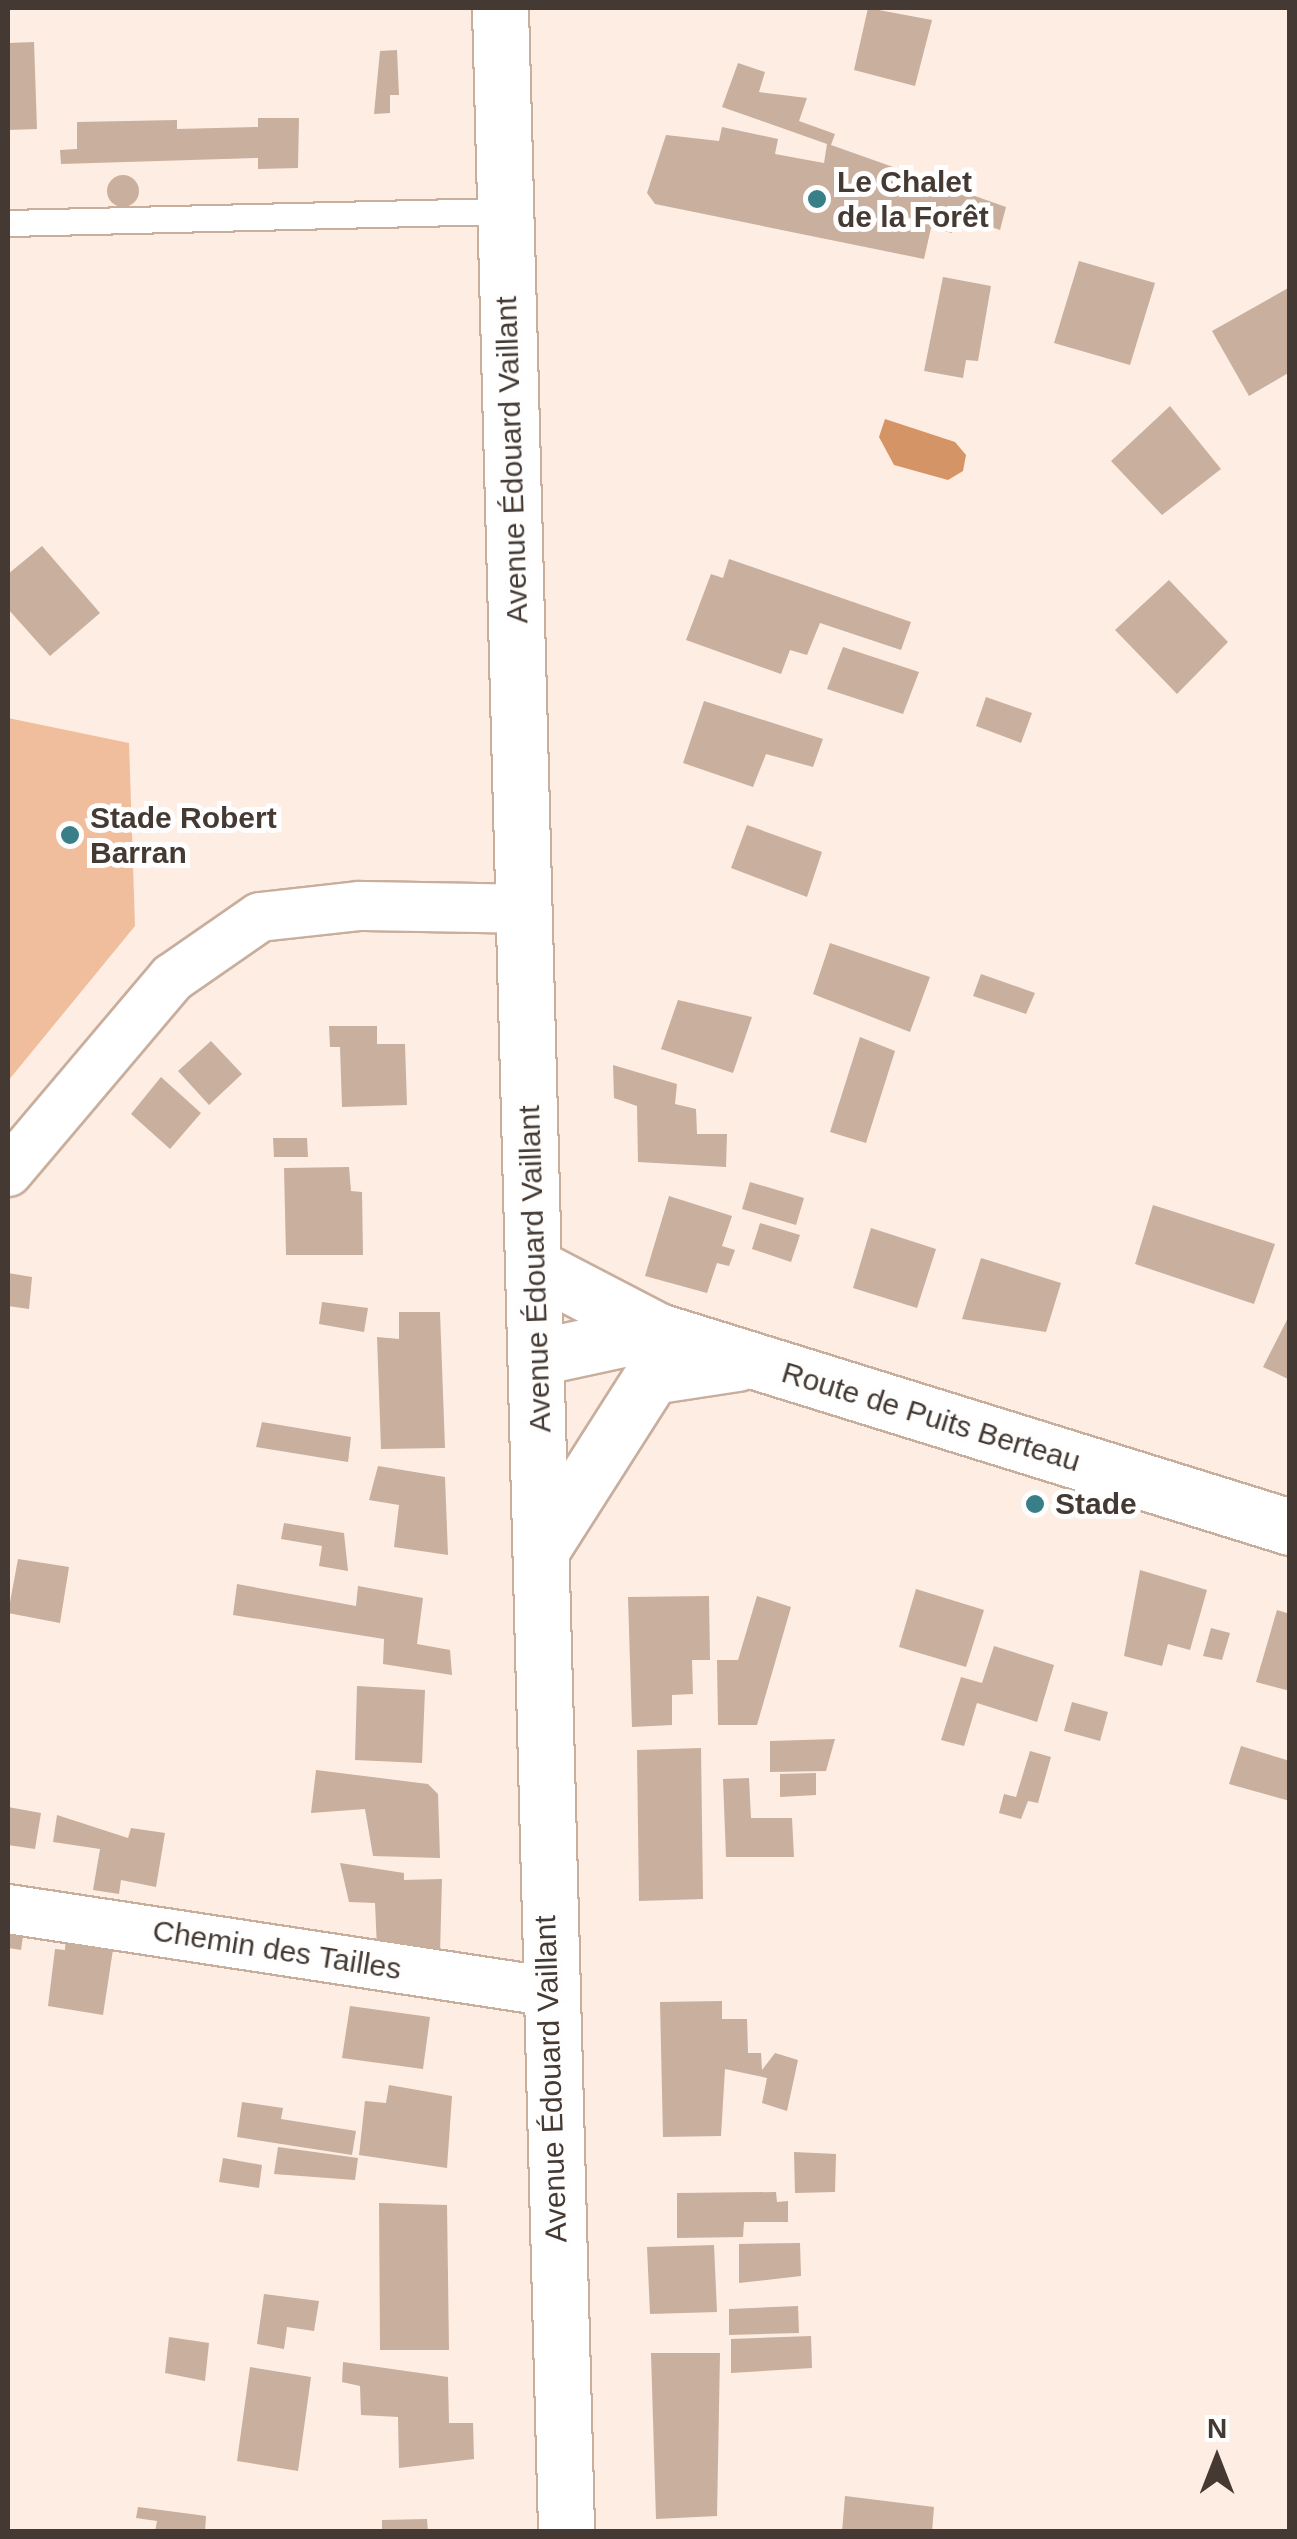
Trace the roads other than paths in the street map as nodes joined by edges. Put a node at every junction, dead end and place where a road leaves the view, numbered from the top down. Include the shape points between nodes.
1 (500, 8) edge
2 (505, 211) junction
3 (8, 223) edge
4 (525, 909) junction
5 (8, 1172) edge
6 (535, 1267) junction
7 (655, 1354) junction
8 (538, 1357) junction
9 (1290, 1527) edge
10 (543, 1547) junction
11 (8, 1908) edge
12 (546, 1990) junction
13 (566, 2532) edge

1 - 2 main road, Avenue Édouard Vaillant
2 - 3 lane
2 - 4 main road, Avenue Édouard Vaillant
4 - 5 street via 360,906 260,916 172,978
4 - 6 main road, Avenue Édouard Vaillant
6 - 7 main road
6 - 8 main road, Avenue Édouard Vaillant
7 - 8 main road
7 - 9 main road, Route de Puits Berteau via 745,1361
7 - 10 main road
8 - 10 main road, Avenue Édouard Vaillant
10 - 12 main road, Avenue Édouard Vaillant
11 - 12 street, Chemin des Tailles
12 - 13 main road, Avenue Édouard Vaillant

